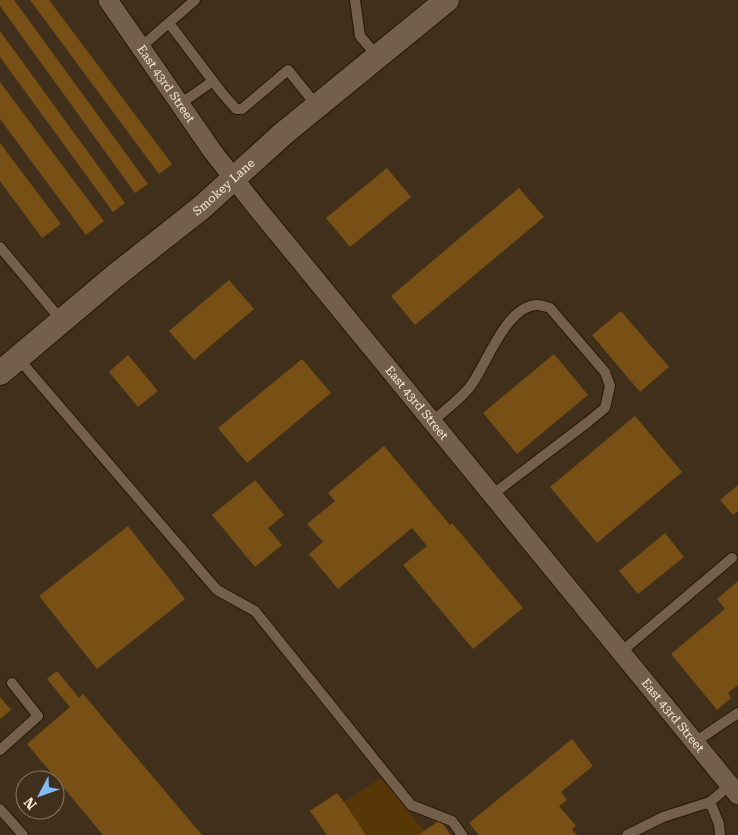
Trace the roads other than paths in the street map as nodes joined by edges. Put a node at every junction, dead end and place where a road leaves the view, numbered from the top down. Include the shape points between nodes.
1 (108, 0) edge
2 (195, 0) edge
3 (355, 0) edge
4 (447, 0) edge
5 (168, 23) junction
6 (141, 47) junction
7 (377, 56) junction
8 (213, 81) junction
9 (180, 104) junction
10 (317, 106) junction
11 (234, 179) junction
12 (0, 247) edge
13 (62, 321) junction
14 (9, 366) edge
15 (432, 422) junction
16 (492, 495) junction
17 (732, 558) dead end
18 (621, 652) junction
19 (12, 683) dead end
20 (738, 713) edge
21 (695, 742) junction
22 (0, 750) edge
23 (735, 786) edge
24 (710, 802) junction
25 (0, 808) edge
26 (23, 835) edge
27 (462, 835) edge
28 (627, 835) edge
29 (720, 835) edge

1 - 6 street, East 43rd Street
2 - 5 lane
3 - 7 lane via 360,36
4 - 7 street, Smokey Lane
5 - 6 lane
5 - 8 lane
6 - 9 street, East 43rd Street
7 - 10 street, Smokey Lane
8 - 9 lane
8 - 10 lane via 239,110 288,70
9 - 11 street, East 43rd Street
10 - 11 street, Smokey Lane
11 - 13 street, Smokey Lane
11 - 15 street, East 43rd Street
12 - 13 lane
13 - 14 street, Smokey Lane
14 - 27 lane via 217,590 256,612 411,805 452,821
15 - 16 street, East 43rd Street
15 - 16 lane via 469,389 498,336 522,310 538,304 550,308 605,372 610,386 605,408
16 - 18 street, East 43rd Street
17 - 18 lane
18 - 21 street, East 43rd Street
19 - 22 lane via 38,716
20 - 21 lane
21 - 23 street, East 43rd Street
23 - 24 lane
24 - 28 lane via 662,816
24 - 29 lane
25 - 26 lane

